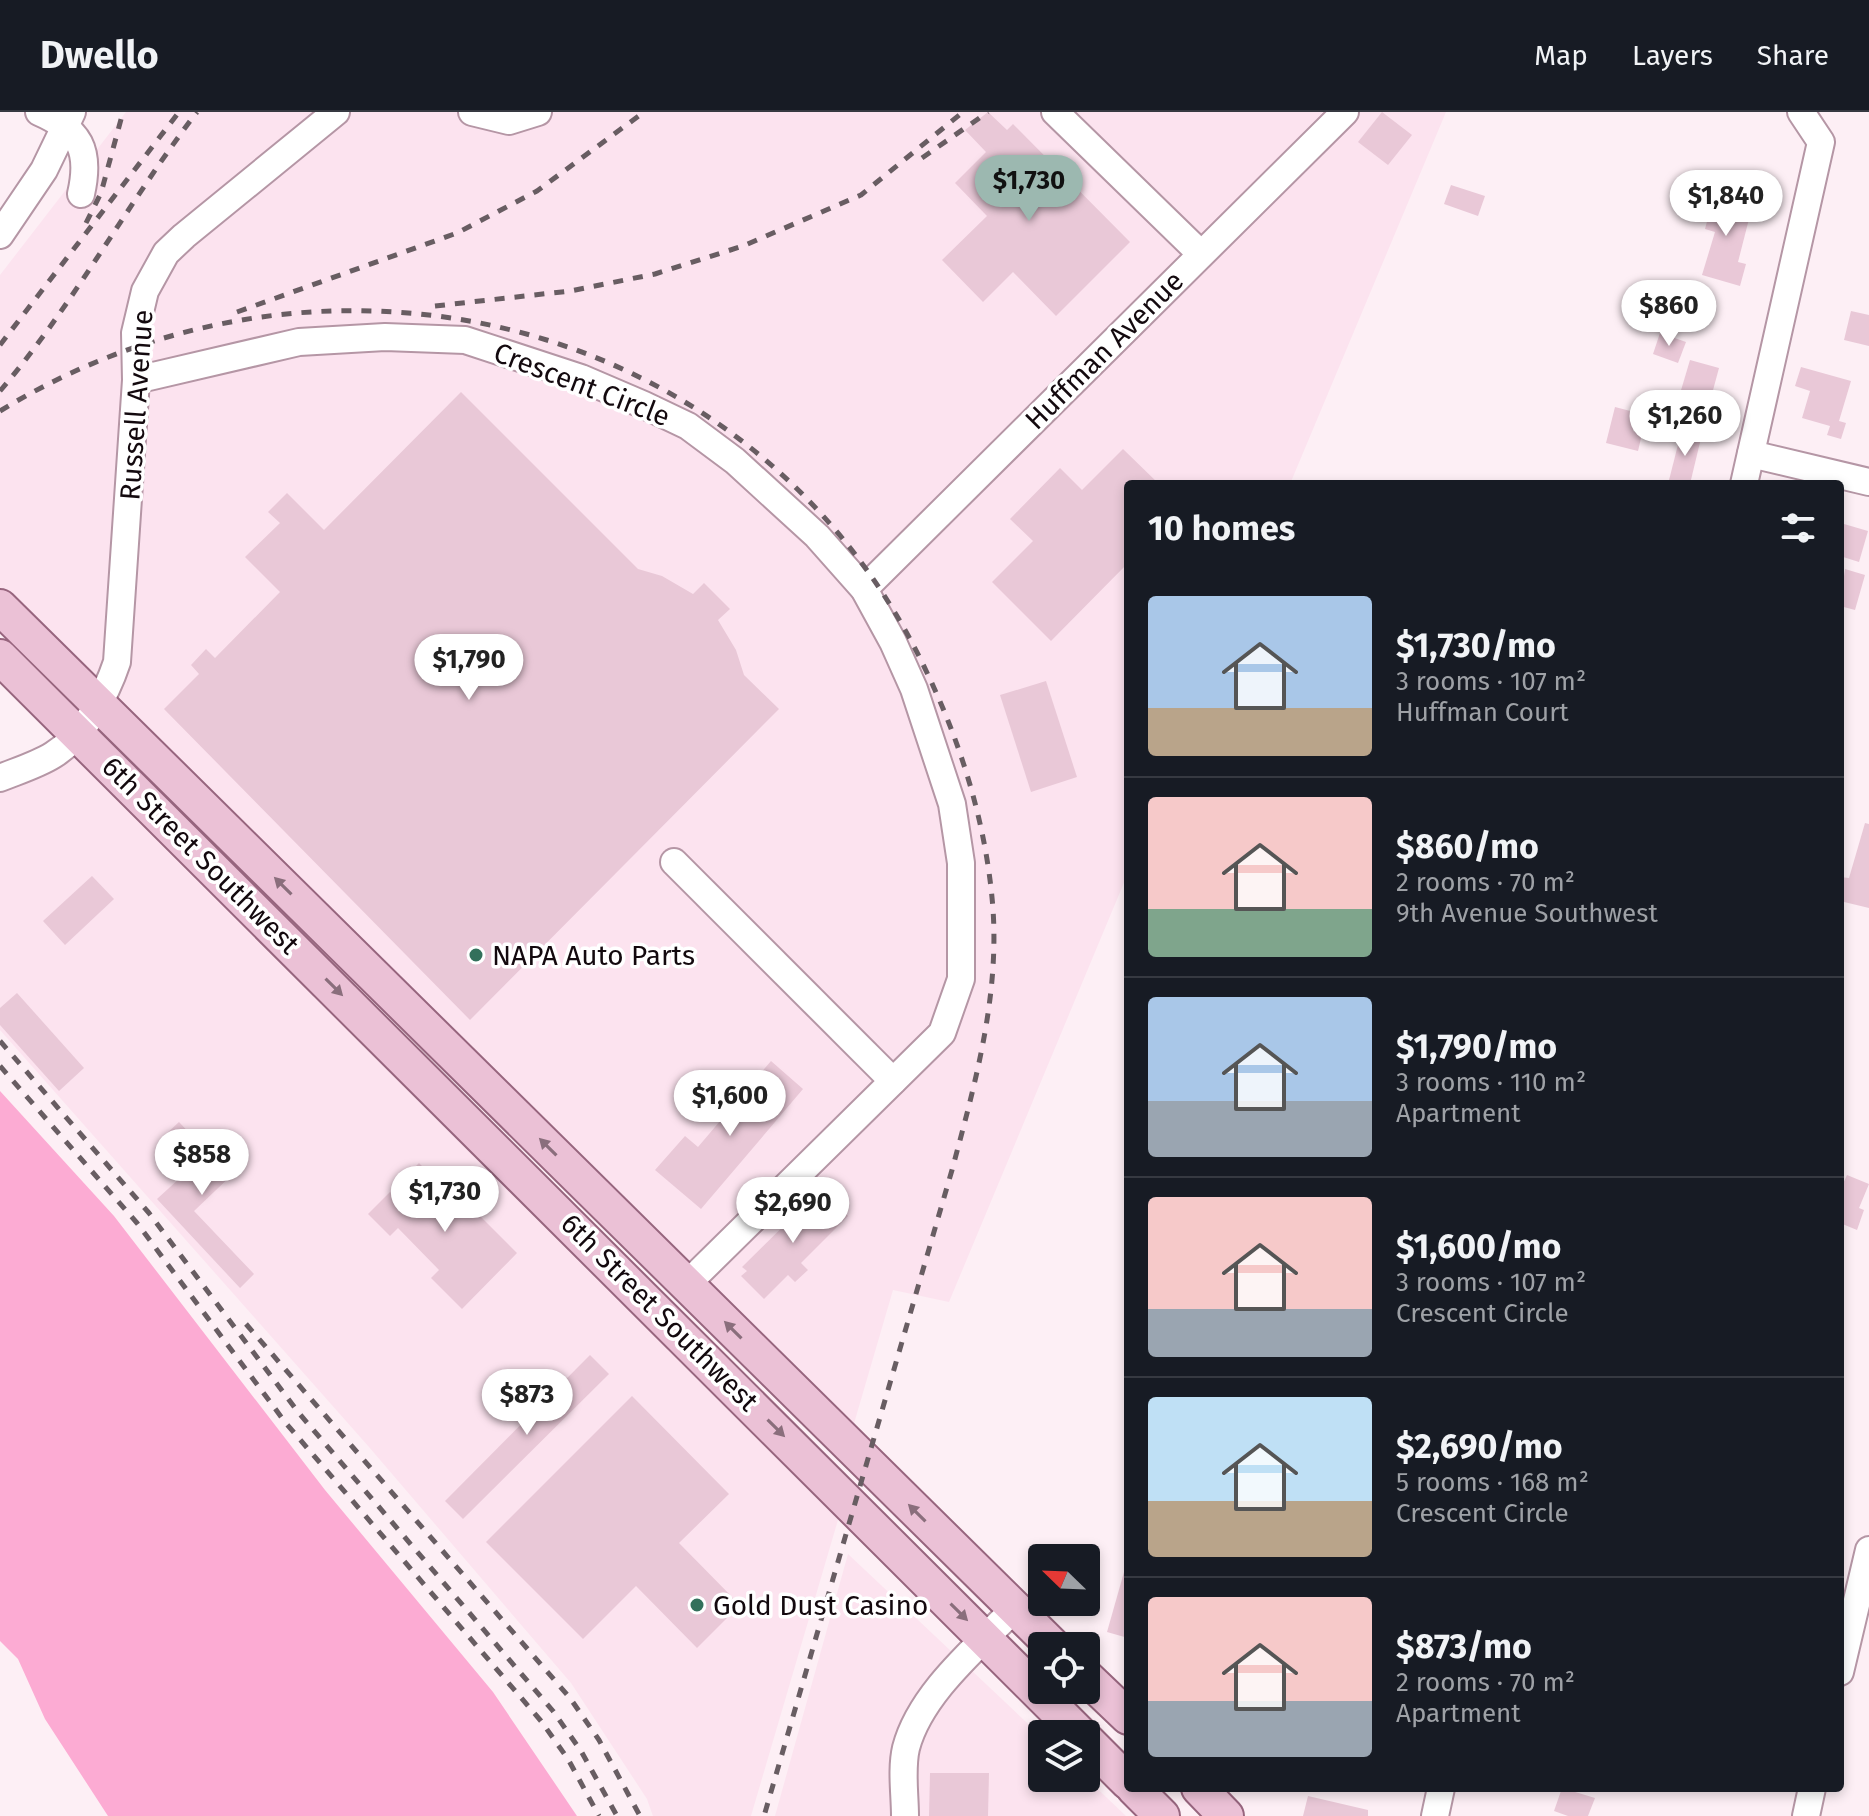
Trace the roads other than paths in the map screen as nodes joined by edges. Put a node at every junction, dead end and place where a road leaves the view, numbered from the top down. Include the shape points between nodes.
1 (39, 112) edge
2 (336, 112) edge
3 (472, 112) edge
4 (538, 112) edge
5 (1055, 112) edge
6 (1345, 112) edge
7 (1801, 112) edge
8 (70, 118) edge
9 (81, 194) dead end
10 (0, 235) edge
11 (1201, 254) junction
12 (136, 380) junction
13 (1751, 454) junction
14 (1745, 480) edge
15 (1869, 482) edge
16 (864, 589) junction
17 (0, 607) edge
18 (0, 657) edge
19 (97, 704) junction
20 (78, 733) junction
21 (0, 778) edge
22 (674, 862) dead end
23 (893, 1081) junction
24 (687, 1284) junction
25 (1869, 1550) edge
26 (1014, 1609) junction
27 (1038, 1632) edge
28 (985, 1639) junction
29 (1844, 1655) edge
30 (1100, 1690) edge
31 (1124, 1713) edge
32 (1066, 1720) edge
33 (1100, 1752) edge
34 (1124, 1774) edge
35 (1141, 1792) edge
36 (1203, 1792) edge
37 (1440, 1792) edge
38 (1811, 1792) edge
39 (905, 1816) edge
40 (1162, 1816) edge
41 (1226, 1816) edge
42 (1435, 1816) edge
43 (1806, 1816) edge

1 - 8 street
2 - 12 street, Russell Avenue via 184,236 155,270 138,312
3 - 4 street via 509,121
5 - 11 street
6 - 11 street, Huffman Avenue
7 - 13 street via 1821,142
8 - 9 street via 88,165
8 - 10 street via 44,170
11 - 16 street, Huffman Avenue
12 - 16 street, Crescent Circle via 299,342 465,340 581,378 688,426 796,516
12 - 19 street, Russell Avenue via 121,640 111,681
13 - 14 street
13 - 15 street
16 - 23 street, Crescent Circle via 893,642 934,747 952,804 961,863 961,979 942,1033
17 - 19 main road, 6th Street Southwest
18 - 20 main road, 6th Street Southwest
19 - 20 street, Russell Avenue
24 -> 19 main road, 6th Street Southwest
20 - 21 street, Russell Avenue via 48,759
20 -> 28 main road, 6th Street Southwest
22 - 23 street
23 - 24 street, Crescent Circle
26 -> 24 main road, 6th Street Southwest
25 - 29 street
26 - 27 main road, 6th Street Southwest
26 - 28 street
28 - 32 main road, 6th Street Southwest
28 - 39 street via 933,1696 913,1727 905,1752
30 - 31 main road
33 - 34 main road
35 - 40 main road
36 - 41 main road
37 - 42 street
38 - 43 street

